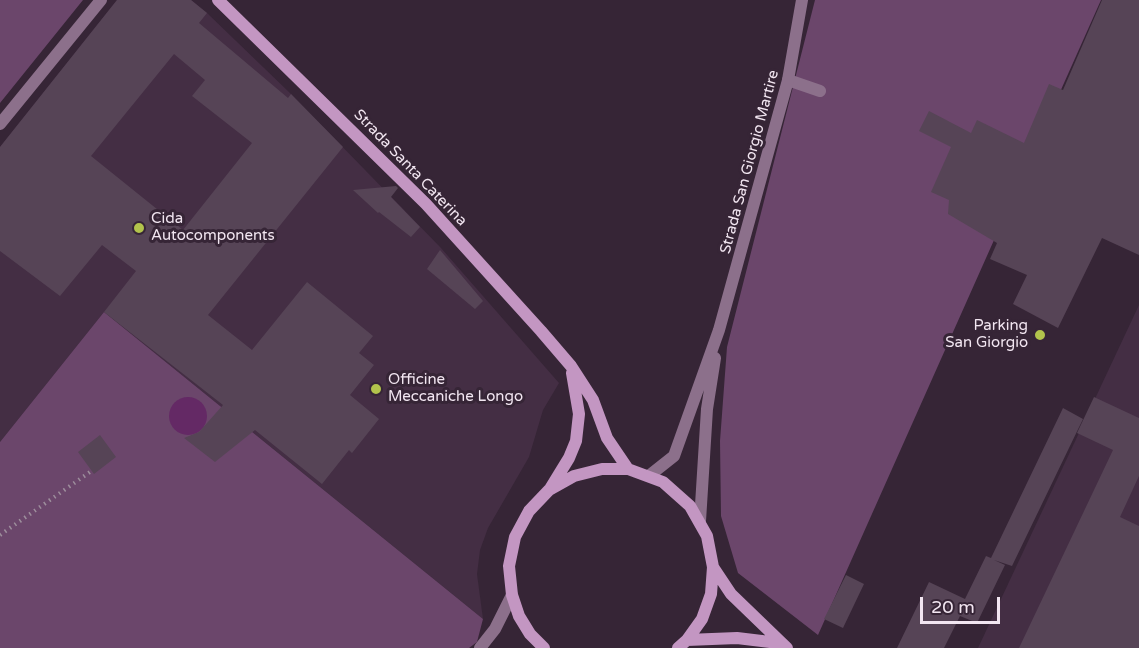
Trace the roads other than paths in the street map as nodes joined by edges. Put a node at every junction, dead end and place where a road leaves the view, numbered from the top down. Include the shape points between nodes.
1 (101, 0) edge
2 (218, 0) edge
3 (802, 0) edge
4 (788, 80) junction
5 (820, 91) dead end
6 (0, 124) edge
7 (719, 330) junction
8 (571, 366) junction
9 (628, 470) junction
10 (650, 476) junction
11 (549, 490) junction
12 (700, 521) junction
13 (713, 567) junction
14 (512, 595) junction
15 (683, 644) edge
16 (783, 646) edge
17 (480, 648) edge
18 (543, 648) edge

1 - 6 street
2 - 8 street, Strada Santa Caterina via 426,204
3 - 4 street, Strada San Giorgio Martire
4 - 5 street
4 - 7 street, Strada San Giorgio Martire
7 - 10 street, Strada San Giorgio Martire via 674,456
7 - 12 street, Strada San Giorgio Martire via 707,409
8 - 9 street, Strada Santa Caterina
8 - 11 street via 579,414 576,441
9 - 10 street
9 - 11 street via 602,469 574,476
10 - 12 street via 678,493
11 - 14 street via 529,511 515,537 509,566
12 - 13 street via 712,551
13 - 15 street via 711,594 702,619
13 - 16 street via 731,594
14 - 17 street via 495,629
14 - 18 street via 519,616
15 - 16 street via 737,638

